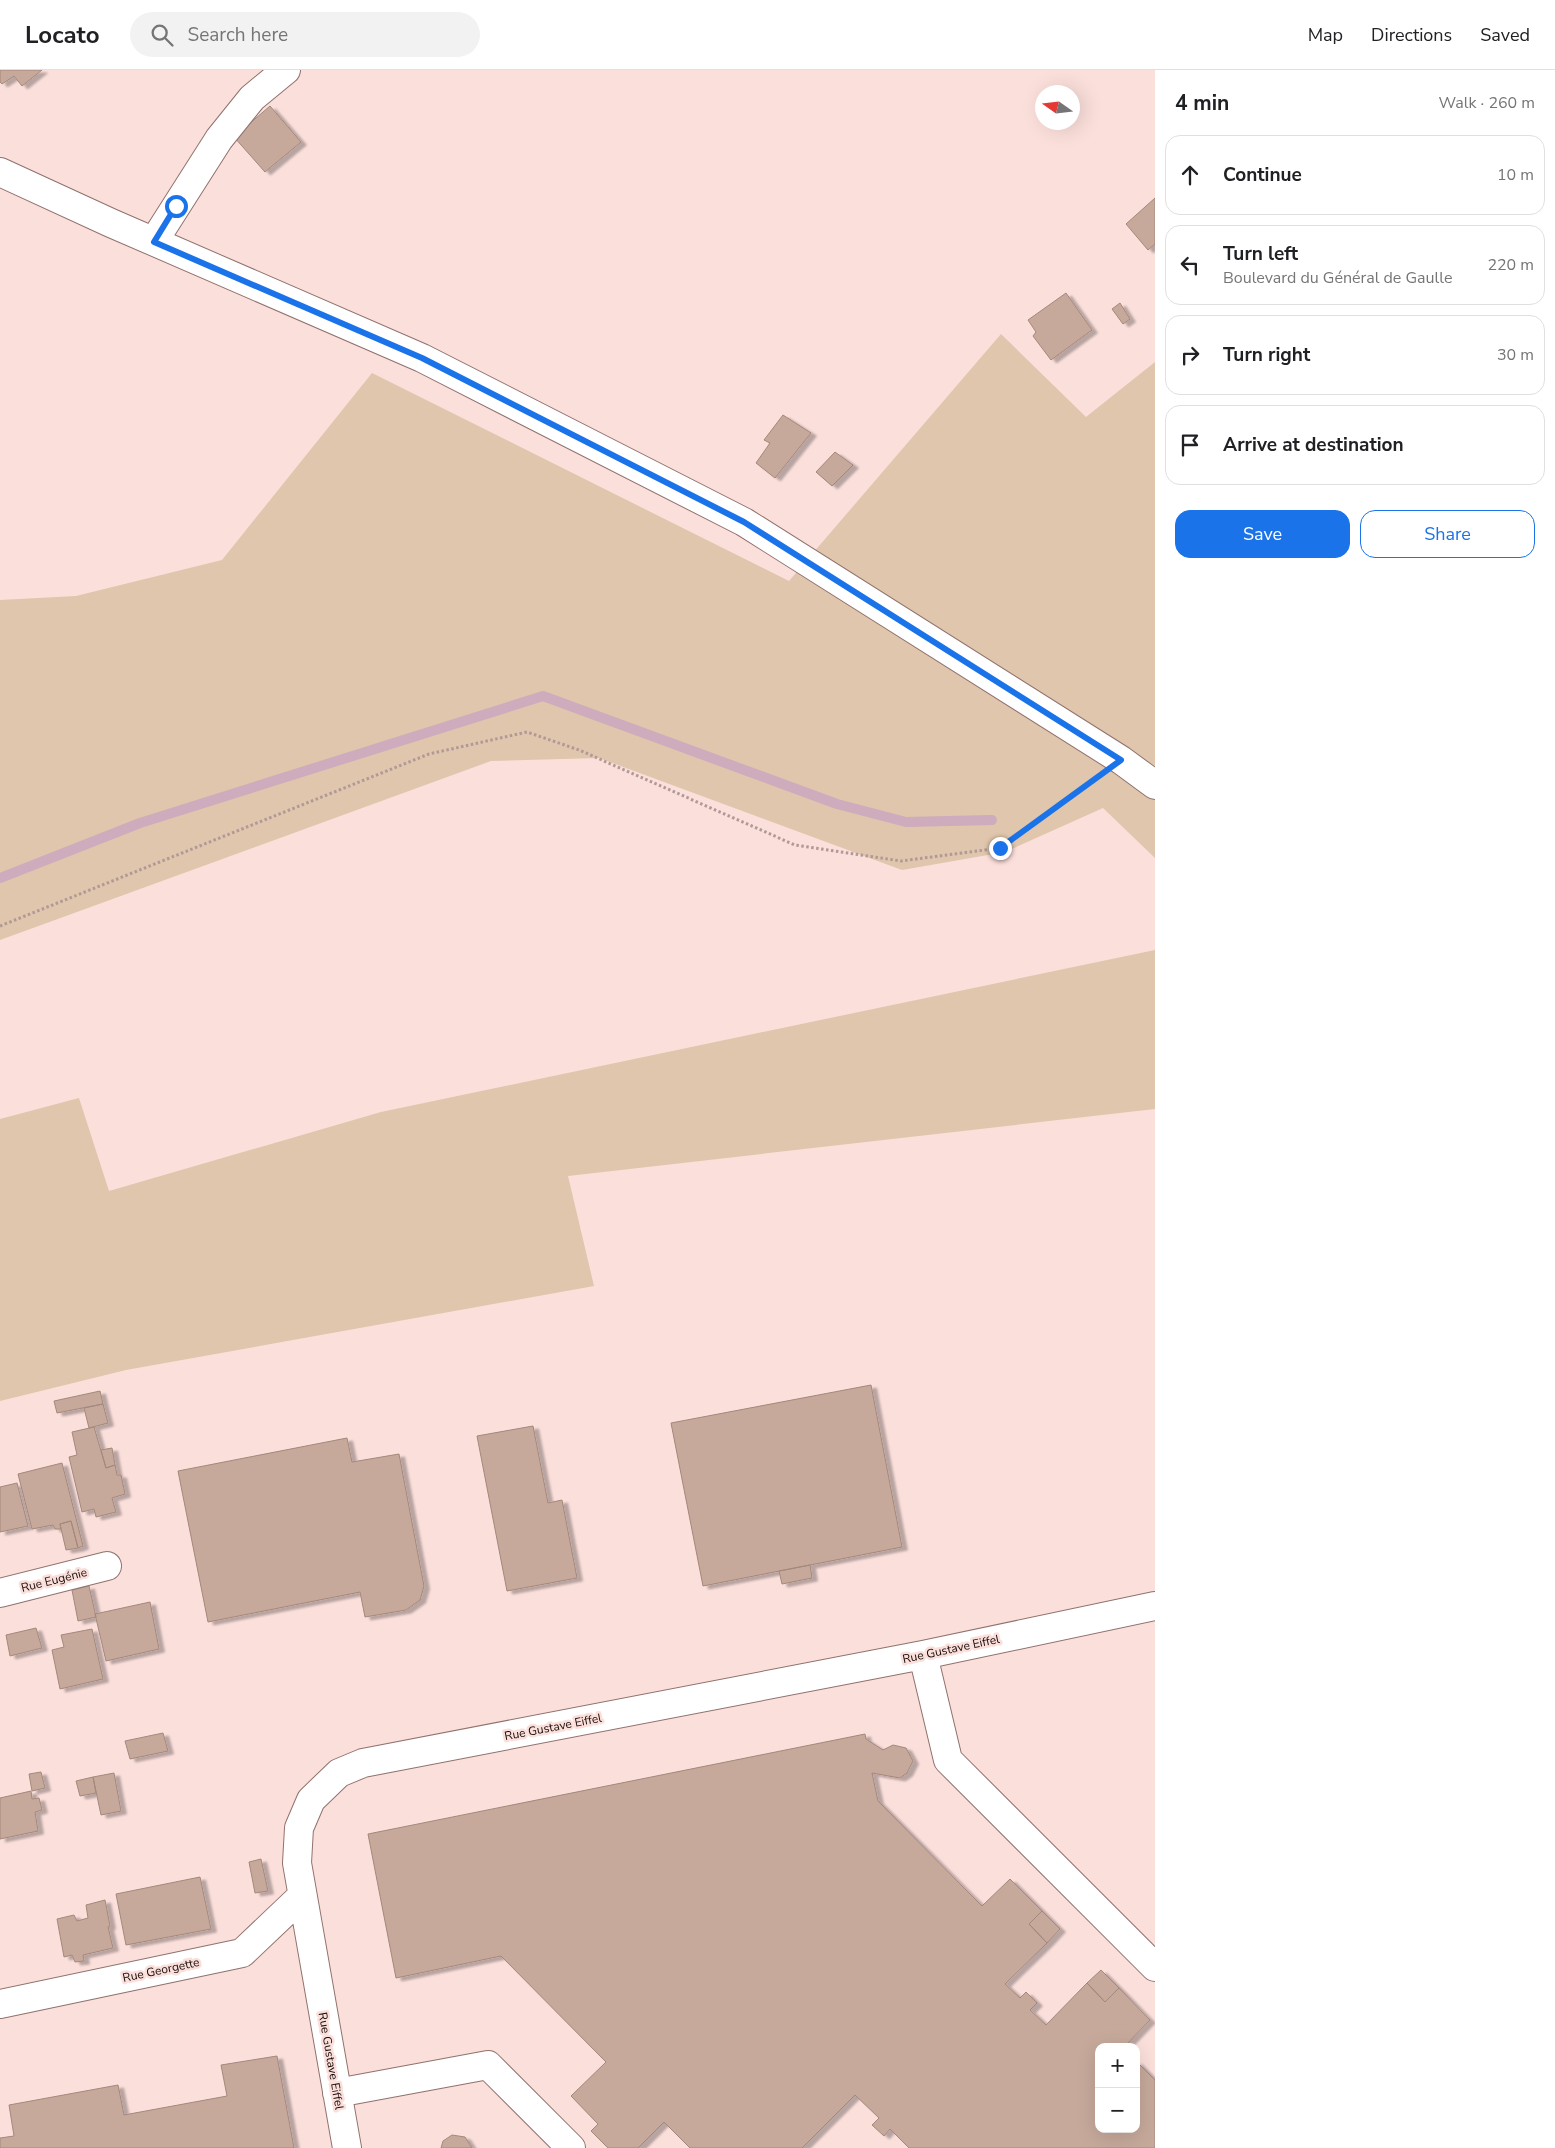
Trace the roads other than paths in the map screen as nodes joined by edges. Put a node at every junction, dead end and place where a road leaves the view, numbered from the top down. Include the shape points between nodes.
1 (286, 70) edge
2 (0, 172) edge
3 (154, 242) junction
4 (1155, 785) edge
5 (107, 1566) dead end
6 (0, 1593) edge
7 (1155, 1606) edge
8 (923, 1655) junction
9 (302, 1896) junction
10 (1155, 1967) edge
11 (0, 2004) edge
12 (337, 2093) junction
13 (347, 2148) edge
14 (572, 2148) edge

1 - 3 street via 252,98 219,139
2 - 3 street
3 - 4 street via 422,358 744,522 1121,760
5 - 6 street, Rue Eugénie
7 - 8 street, Rue Gustave Eiffel
8 - 9 street, Rue Gustave Eiffel via 363,1764 339,1773 312,1800 298,1828 297,1863
8 - 10 street via 948,1760
9 - 11 street, Rue Georgette via 242,1952
9 - 12 street, Rue Gustave Eiffel
12 - 13 street, Rue Gustave Eiffel
12 - 14 street via 488,2065

